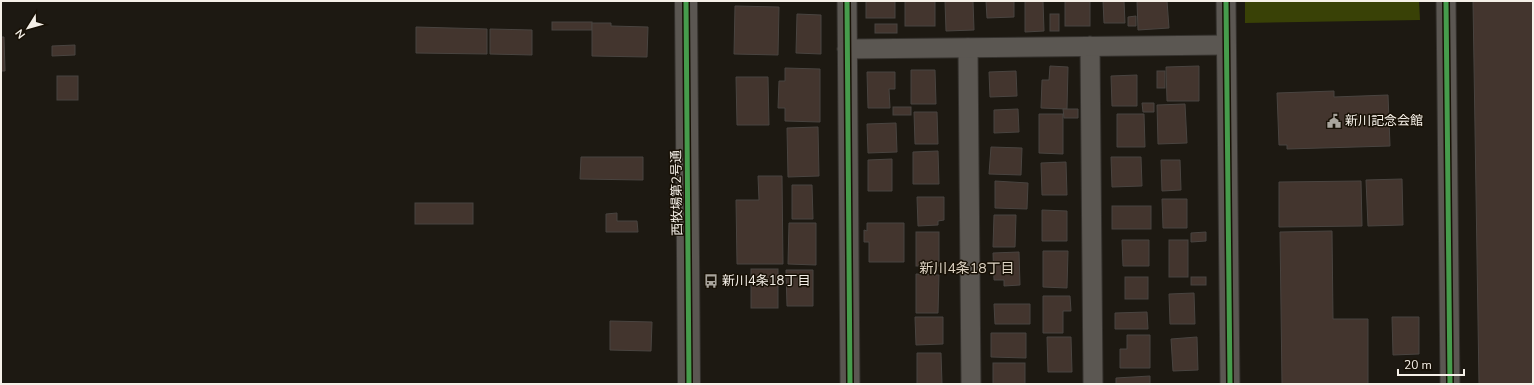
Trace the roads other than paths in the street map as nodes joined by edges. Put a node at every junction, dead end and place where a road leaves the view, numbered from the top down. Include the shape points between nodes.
1 (686, 1) edge
2 (847, 1) edge
3 (1226, 1) edge
4 (1446, 1) edge
5 (1226, 45) junction
6 (1090, 46) junction
7 (968, 48) junction
8 (847, 49) junction
9 (689, 384) edge
10 (850, 384) edge
11 (970, 384) edge
12 (1093, 384) edge
13 (1230, 384) edge
14 (1450, 384) edge

1 - 9 street, 西牧場第2号通
2 - 8 street
3 - 5 street
4 - 14 street
5 - 6 street
5 - 13 street
6 - 7 street
6 - 12 street
7 - 8 street
7 - 11 street
8 - 10 street

